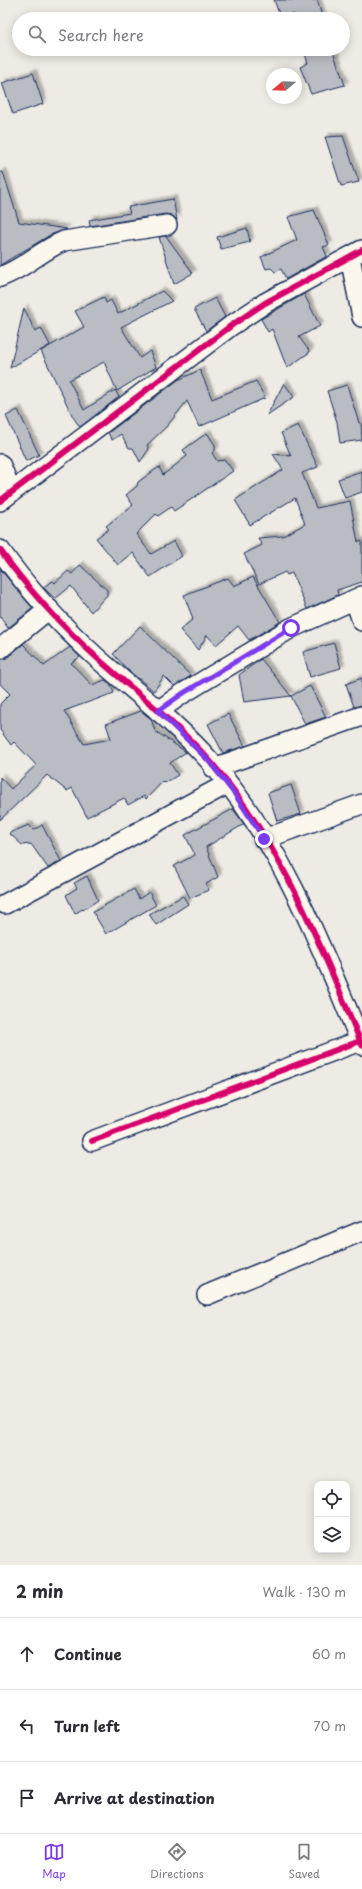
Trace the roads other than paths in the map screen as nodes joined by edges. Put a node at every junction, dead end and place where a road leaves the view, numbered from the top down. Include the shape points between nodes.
1 (167, 225) dead end
2 (356, 254) edge
3 (0, 277) edge
4 (362, 317) edge
5 (0, 464) edge
6 (6, 496) edge
7 (0, 551) edge
8 (358, 598) edge
9 (49, 609) junction
10 (362, 621) edge
11 (0, 650) edge
12 (158, 711) junction
13 (362, 716) edge
14 (214, 768) junction
15 (227, 784) junction
16 (362, 804) edge
17 (264, 839) junction
18 (5, 904) dead end
19 (361, 1043) edge
20 (92, 1141) dead end
21 (362, 1231) edge
22 (207, 1295) dead end

1 - 3 street via 64,241 53,245 12,273
2 - 4 street
2 - 6 street via 265,303 232,325
5 - 6 street
7 - 9 street
8 - 10 street
8 - 12 street via 291,628
9 - 11 street
9 - 12 street via 96,657
12 - 14 street
13 - 14 street
14 - 15 street
15 - 17 street
15 - 18 street
16 - 17 street
17 - 19 street via 316,935
19 - 20 street
21 - 22 street

